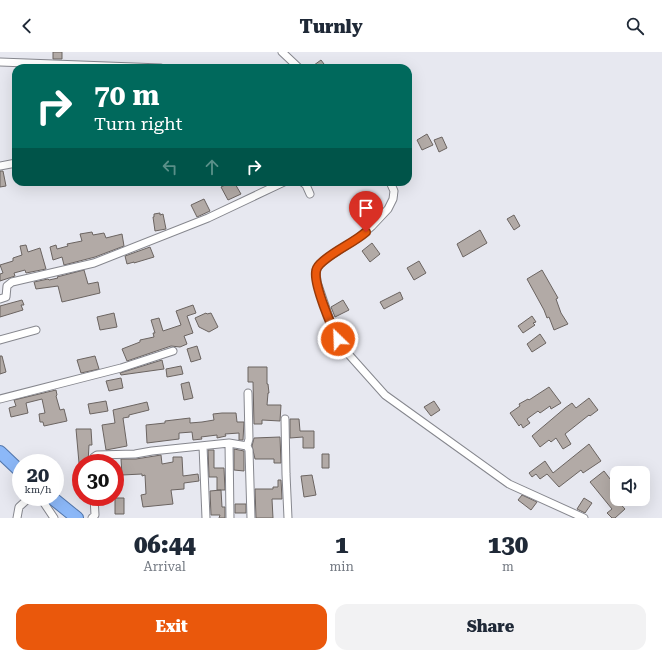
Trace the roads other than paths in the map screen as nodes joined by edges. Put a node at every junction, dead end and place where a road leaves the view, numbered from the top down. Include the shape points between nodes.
1 (282, 52) edge
2 (0, 62) edge
3 (54, 64) edge
4 (295, 64) edge
5 (12, 164) edge
6 (0, 166) edge
7 (276, 186) edge
8 (306, 186) edge
9 (392, 186) edge
10 (310, 194) dead end
11 (0, 299) edge
12 (36, 330) dead end
13 (0, 340) edge
14 (173, 351) dead end
15 (248, 393) dead end
16 (0, 399) edge
17 (286, 419) dead end
18 (229, 443) junction
19 (203, 446) junction
20 (247, 446) junction
21 (0, 452) edge
22 (124, 454) edge
23 (12, 463) edge
24 (20, 506) edge
25 (46, 506) edge
26 (62, 506) edge
27 (94, 506) edge
28 (17, 518) edge
29 (54, 518) edge
30 (76, 518) edge
31 (92, 518) edge
32 (206, 518) edge
33 (230, 518) edge
34 (251, 518) edge
35 (288, 518) edge
36 (584, 518) edge

1 - 4 street
2 - 3 street
5 - 6 street
7 - 11 street via 208,218 94,263 12,282 7,286 6,297
8 - 10 street
9 - 36 street via 393,199 388,209 358,238 327,258 316,271 317,282 331,323 343,348 385,395 509,484
12 - 13 street
14 - 16 street via 121,368
15 - 20 street
17 - 35 street
18 - 19 street
18 - 20 street
18 - 33 street
19 - 22 street
19 - 32 street
20 - 34 street
21 - 23 highway
24 - 28 street
25 - 29 street
26 - 30 highway
27 - 31 street via 95,515

